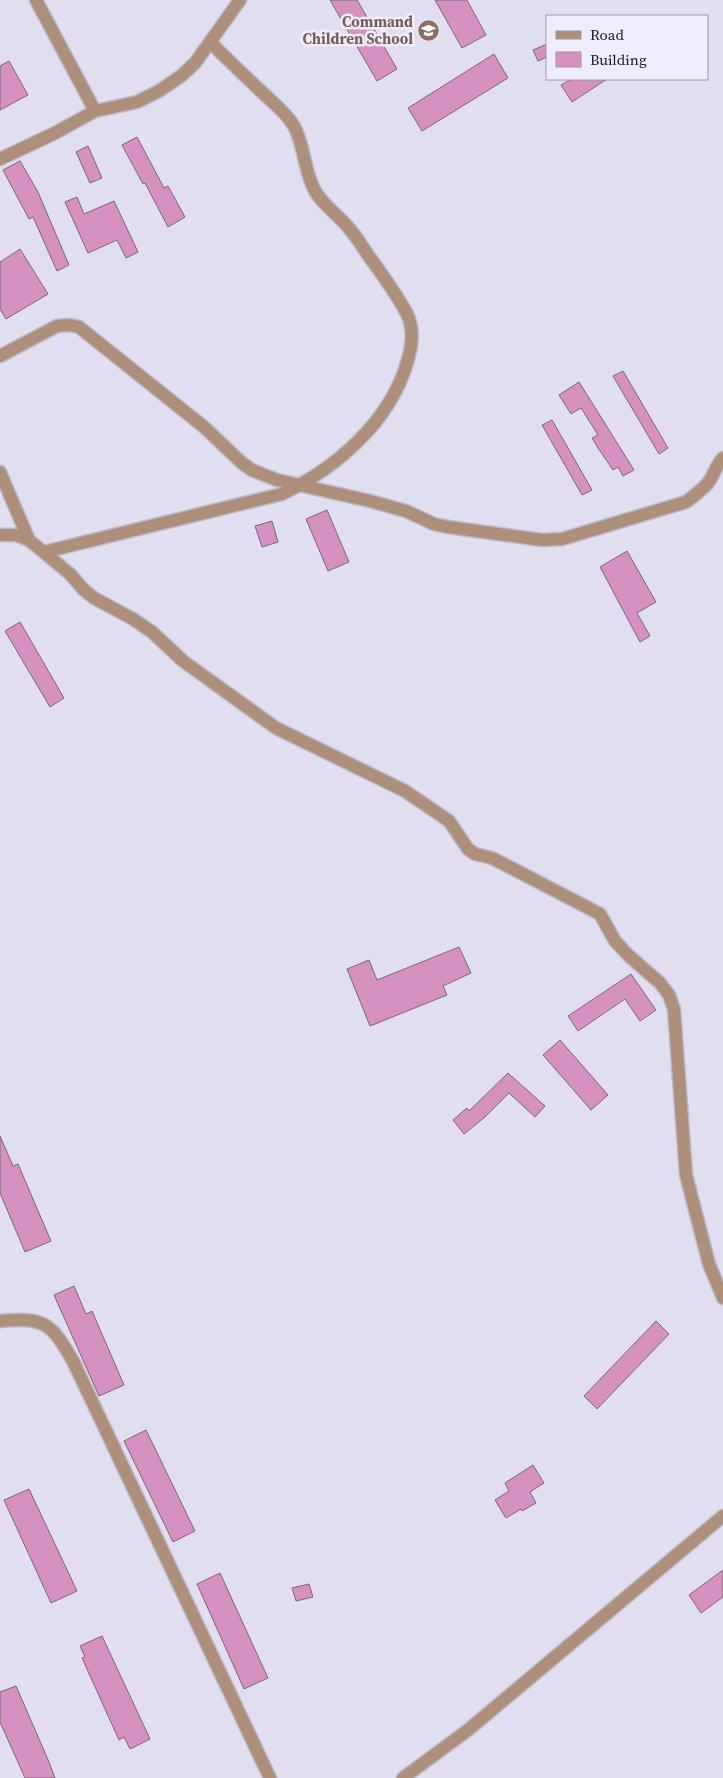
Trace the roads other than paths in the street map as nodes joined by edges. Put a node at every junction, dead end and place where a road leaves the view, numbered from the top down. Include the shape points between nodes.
1 (36, 0) edge
2 (240, 0) edge
3 (211, 44) junction
4 (95, 111) junction
5 (0, 159) edge
6 (0, 356) edge
7 (723, 458) edge
8 (0, 472) edge
9 (299, 486) junction
10 (0, 535) edge
11 (29, 540) junction
12 (44, 552) junction
13 (723, 1298) edge
14 (0, 1321) edge
15 (723, 1516) edge
16 (270, 1778) edge
17 (403, 1778) edge

1 - 4 street
2 - 3 street
3 - 4 street via 181,76 159,91 138,102
3 - 9 street via 288,117 299,139 315,192 349,228 393,290 413,333 403,377 375,424 328,467
4 - 5 street
6 - 9 street via 57,326 79,327 204,427 242,463 252,470
7 - 9 street via 709,482 686,502 562,539 542,540 448,527 370,501
8 - 11 street
9 - 12 street via 282,494
10 - 11 street via 16,535
11 - 12 street
12 - 13 street via 94,598 152,632 183,661 276,728 405,791 449,821 475,854 492,858 600,914 615,941 660,983 674,1009 686,1175 709,1264
14 - 16 street via 32,1320 47,1326 60,1339 73,1361
15 - 17 street via 468,1730

